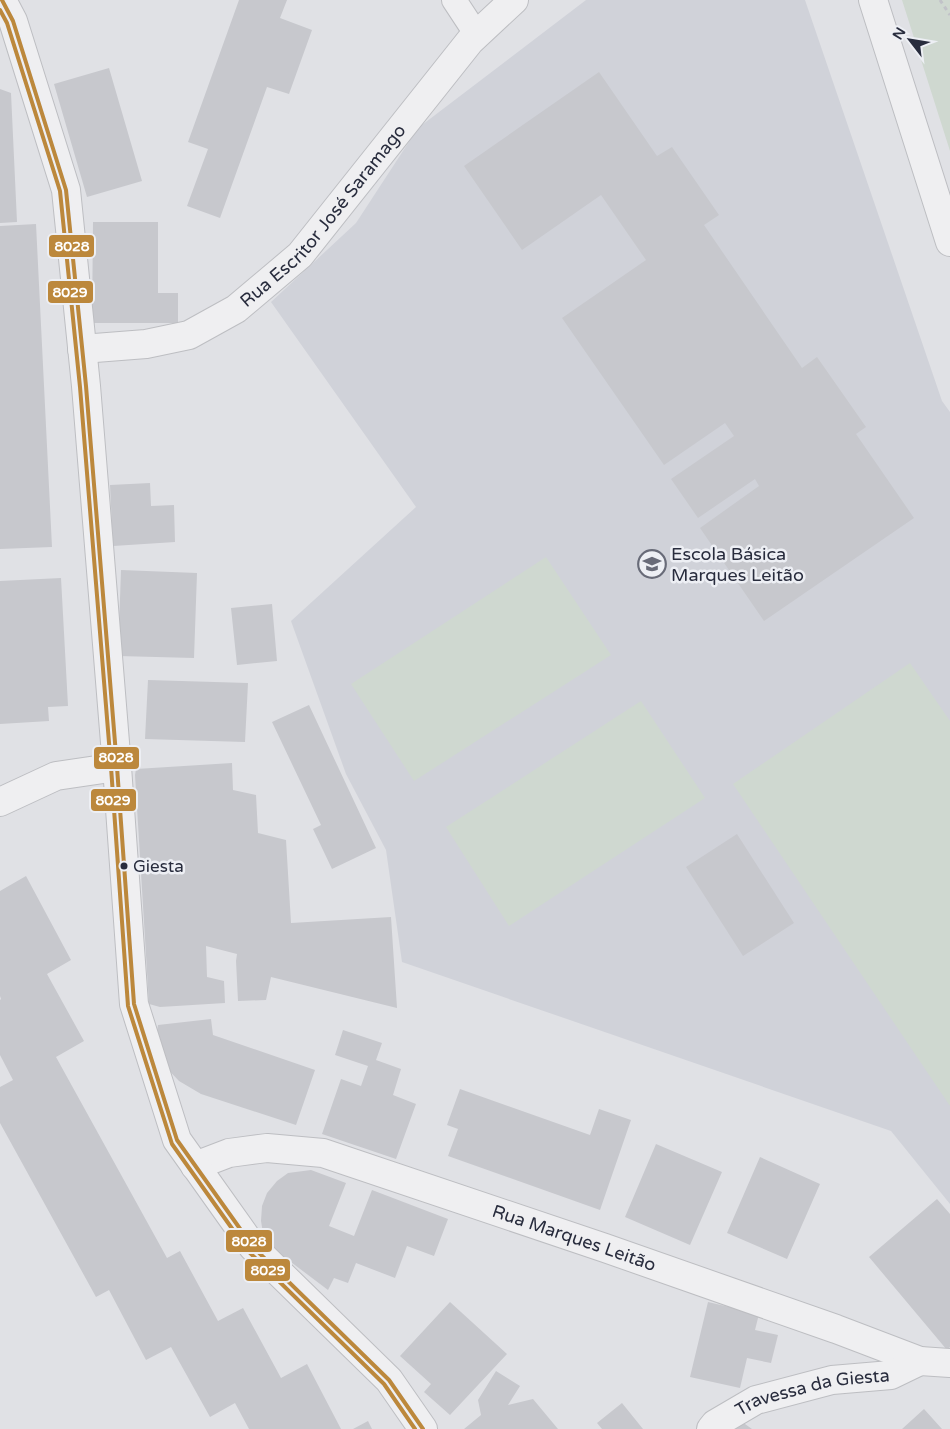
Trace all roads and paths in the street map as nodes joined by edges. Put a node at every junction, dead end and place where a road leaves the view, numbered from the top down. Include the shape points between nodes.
1 (2, 0) edge
2 (454, 0) edge
3 (514, 0) edge
4 (873, 0) edge
5 (940, 0) edge
6 (950, 15) edge
7 (477, 35) junction
8 (950, 242) edge
9 (82, 349) junction
10 (117, 767) junction
11 (0, 802) edge
12 (195, 1166) junction
13 (920, 1361) junction
14 (950, 1363) edge
15 (423, 1429) edge
16 (711, 1429) edge

1 - 9 street via 14,21 66,190
2 - 7 lane
3 - 7 street, Rua Escritor José Saramago
4 - 8 street
5 - 6 path
7 - 9 street, Rua Escritor José Saramago via 300,254 236,309 189,335 146,344
9 - 10 street
10 - 11 street via 56,776
10 - 12 street via 134,1004 177,1140
12 - 13 street, Rua Marques Leitão via 230,1153 267,1148 323,1153 605,1248
12 - 15 street via 253,1247 390,1380
13 - 14 street, Rua Marques Leitão
13 - 16 street, Travessa da Giesta via 891,1375 832,1380 756,1400

